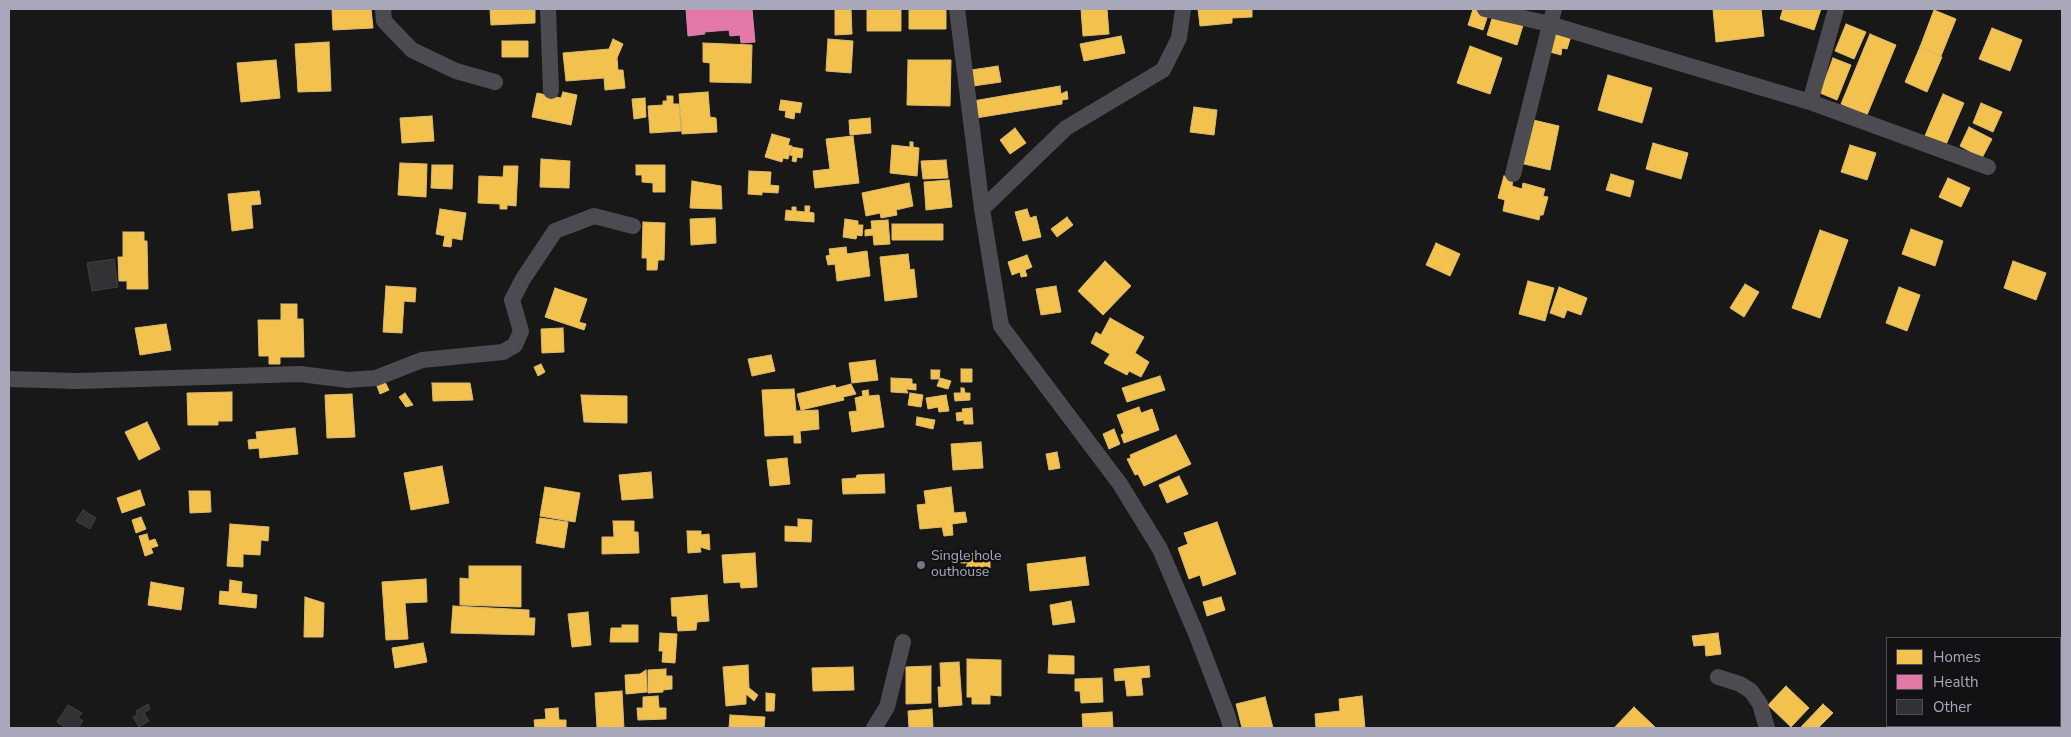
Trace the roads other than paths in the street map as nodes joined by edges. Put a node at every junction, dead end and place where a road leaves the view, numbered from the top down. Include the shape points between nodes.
1 (383, 9) edge
2 (548, 9) edge
3 (957, 9) edge
4 (1183, 9) edge
5 (1485, 9) edge
6 (1836, 9) edge
7 (1552, 16) edge
8 (495, 82) dead end
9 (551, 92) dead end
10 (1810, 102) junction
11 (1988, 167) dead end
12 (1513, 174) dead end
13 (982, 209) junction
14 (633, 226) dead end
15 (9, 379) edge
16 (903, 642) dead end
17 (1718, 677) dead end
18 (874, 728) edge
19 (1231, 728) edge
20 (1767, 728) edge

1 - 8 street via 384,21 412,50 456,70
2 - 9 street
3 - 13 street
4 - 13 street via 1179,38 1163,70 1066,128
5 - 7 street
6 - 10 street
7 - 10 street
7 - 12 street
10 - 11 street
13 - 19 street via 1001,326 1120,484 1160,549
14 - 15 street via 594,216 555,231 512,300 520,331 515,345 503,352 422,360 376,378 348,380 300,374 77,381
16 - 18 street via 887,707
17 - 20 street via 1751,691 1760,704

